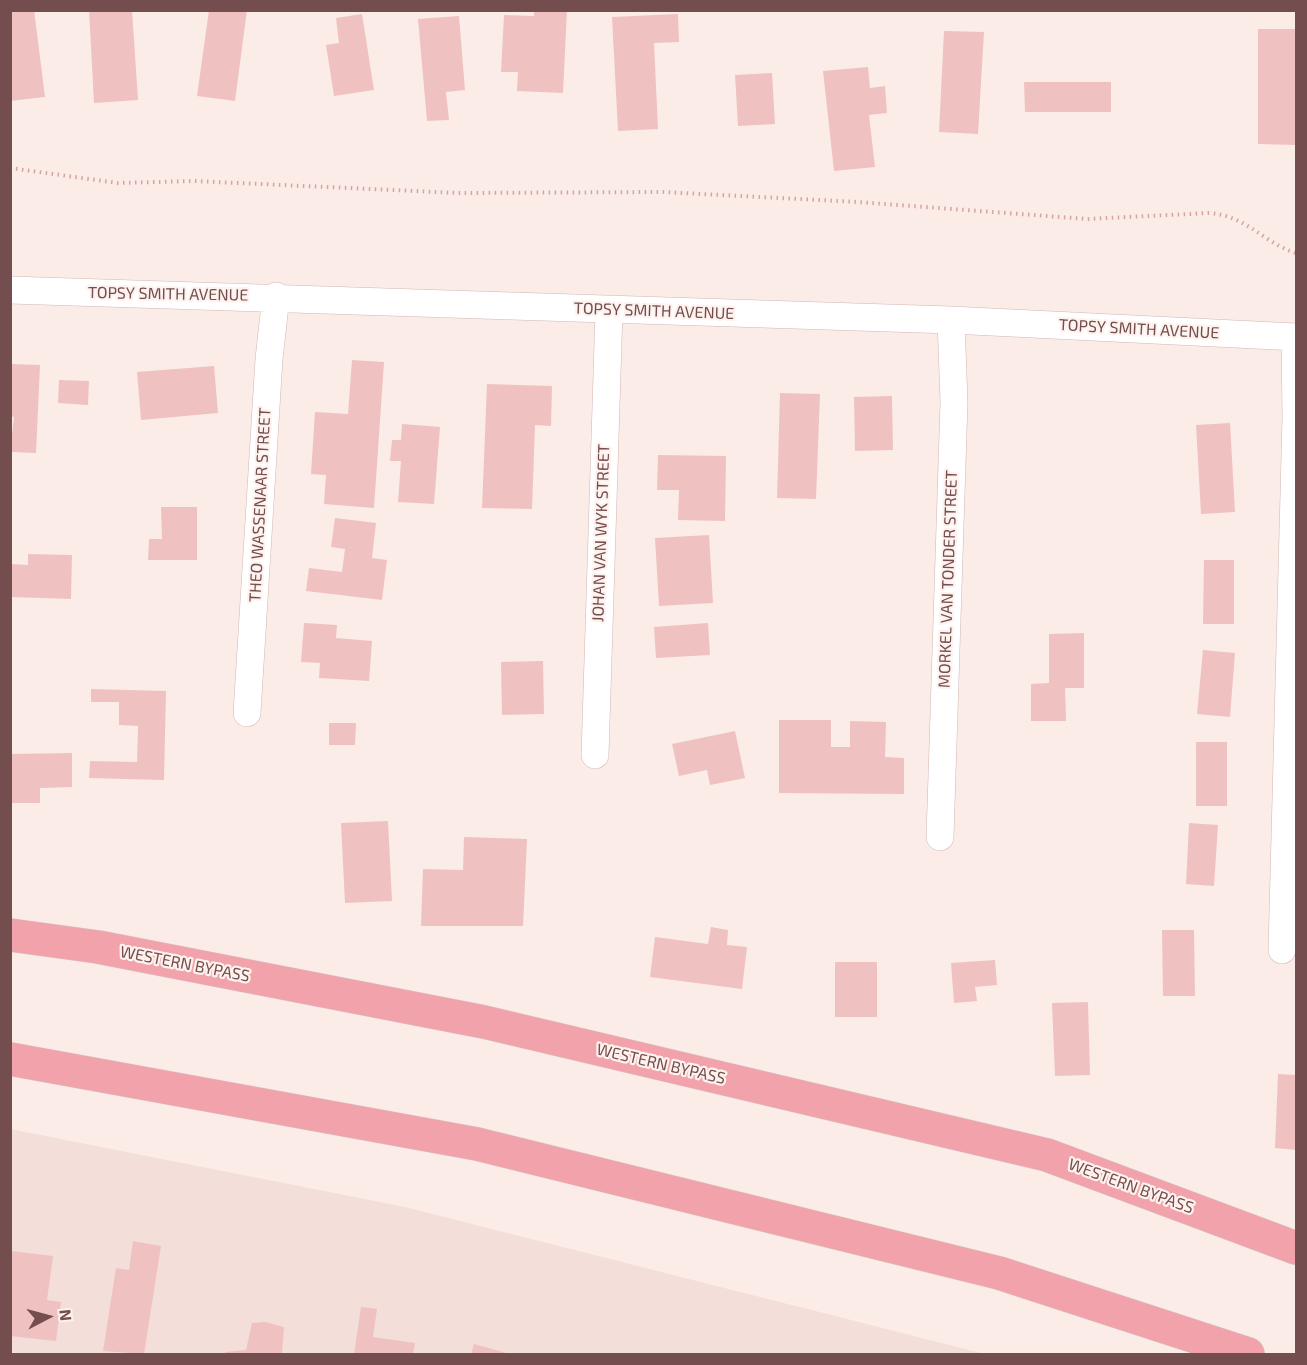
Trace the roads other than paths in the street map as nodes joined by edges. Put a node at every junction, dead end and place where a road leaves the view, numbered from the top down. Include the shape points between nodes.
1 (10, 290) edge
2 (276, 296) junction
3 (609, 311) junction
4 (951, 320) junction
5 (1296, 337) edge
6 (247, 713) dead end
7 (595, 754) dead end
8 (940, 837) dead end
9 (10, 935) edge
10 (1282, 950) dead end
11 (10, 1059) edge
12 (1296, 1248) edge
13 (1248, 1354) edge

1 - 2 street, TOPSY SMITH AVENUE
2 - 3 street, TOPSY SMITH AVENUE
2 - 6 street, THEO WASSENAAR STREET
3 - 4 street, TOPSY SMITH AVENUE
3 - 7 street, JOHAN VAN WYK STREET
4 - 5 street, TOPSY SMITH AVENUE
4 - 8 street, MORKEL VAN TONDER STREET via 954,402
5 - 10 street
9 - 12 highway, WESTERN BYPASS via 98,947 484,1023 1047,1155
11 - 13 highway via 477,1144 999,1273

